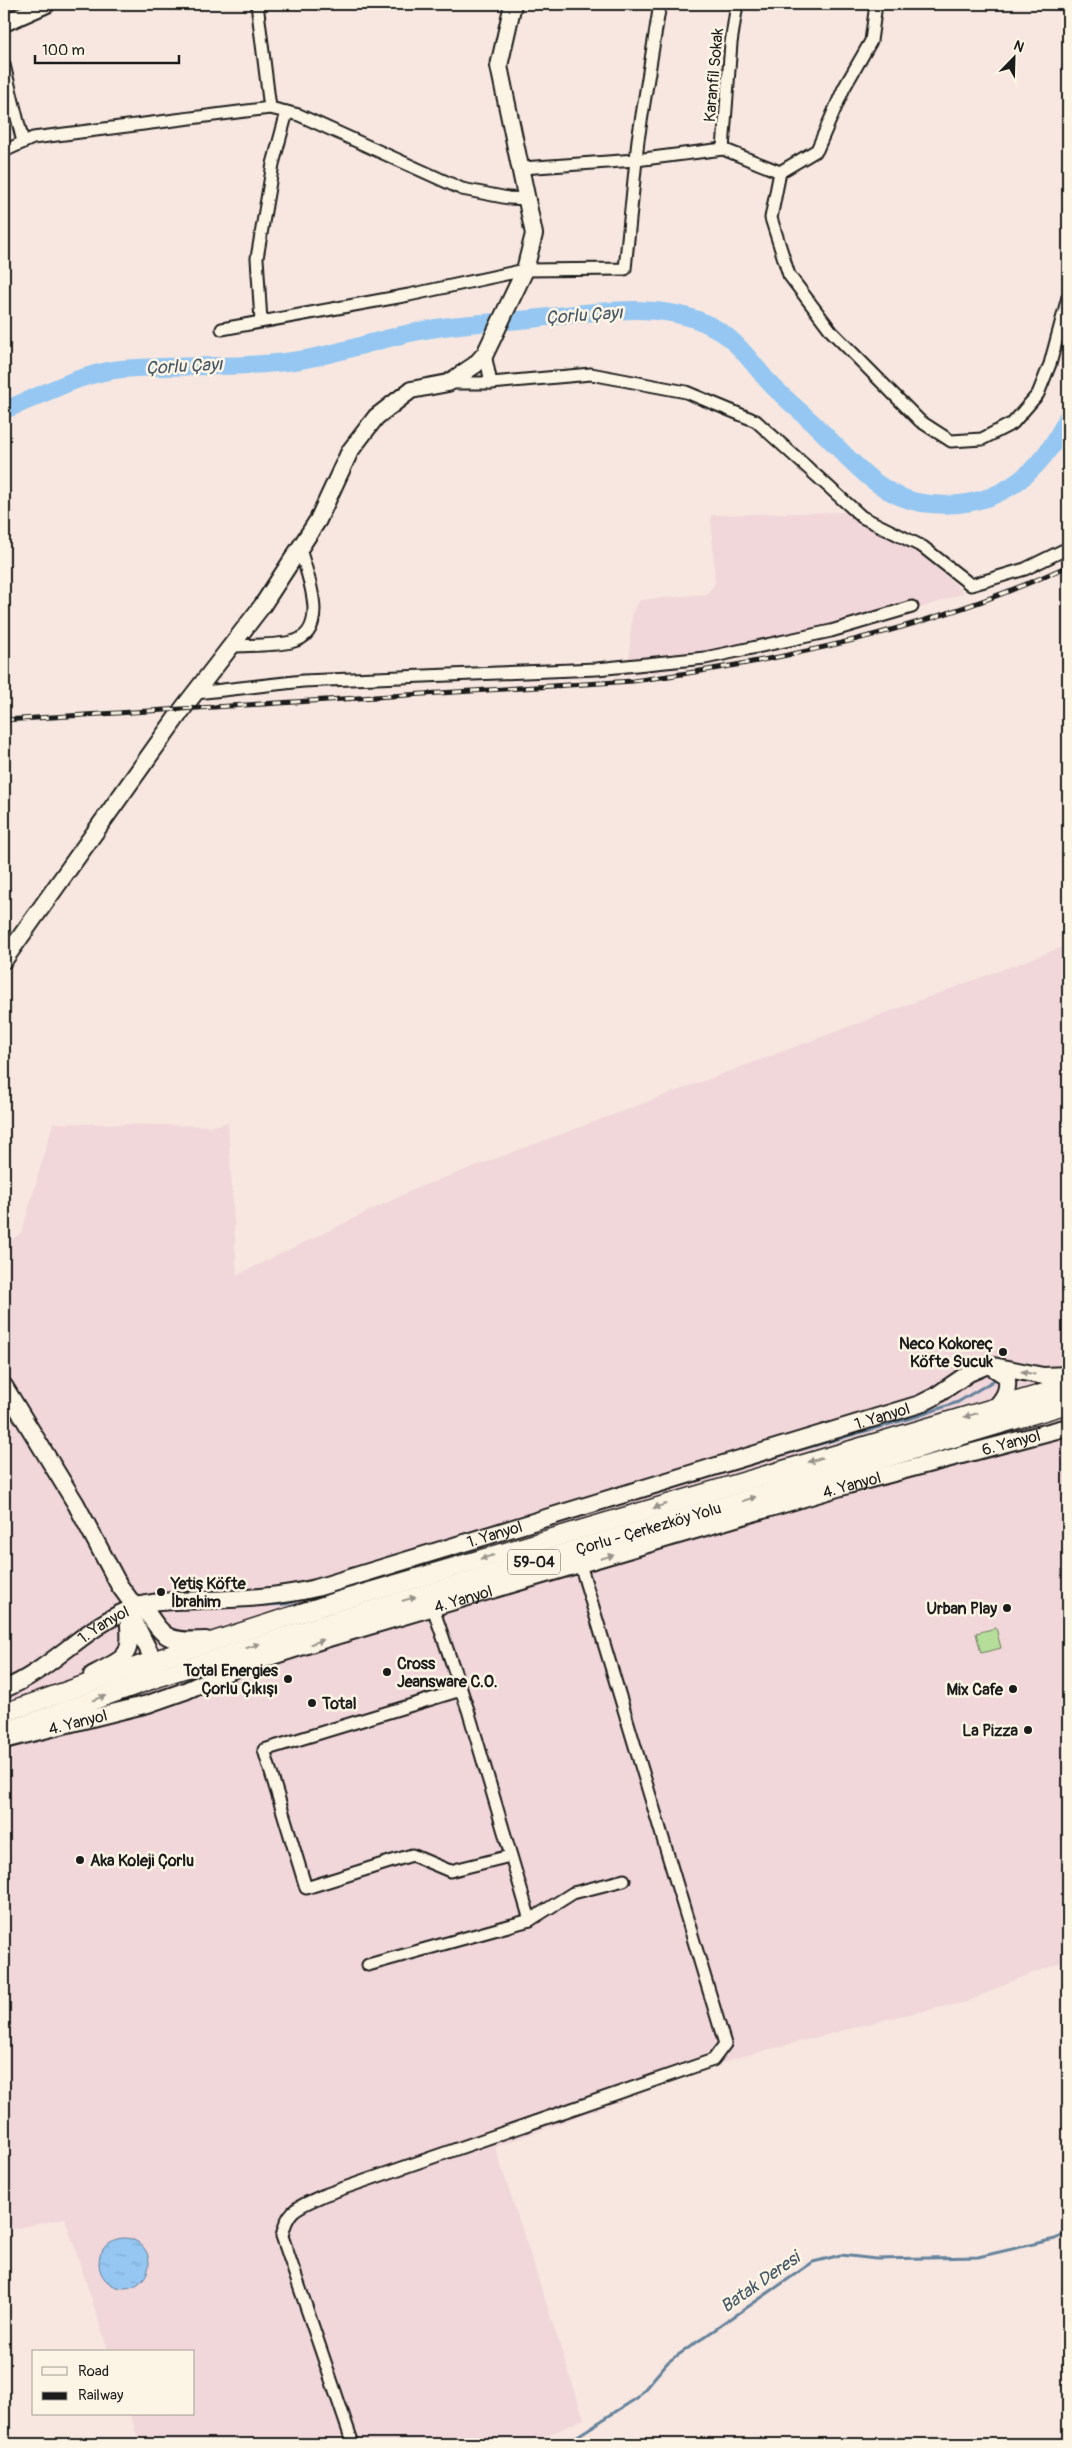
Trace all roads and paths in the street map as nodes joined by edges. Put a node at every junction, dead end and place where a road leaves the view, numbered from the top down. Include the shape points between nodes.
1 (47, 4) edge
2 (257, 4) edge
3 (513, 4) edge
4 (660, 4) edge
5 (737, 4) edge
6 (876, 4) edge
7 (4, 23) edge
8 (4, 65) edge
9 (278, 110) junction
10 (23, 142) junction
11 (723, 149) junction
12 (4, 151) edge
13 (636, 160) junction
14 (522, 168) junction
15 (780, 172) junction
16 (528, 199) junction
17 (525, 270) junction
18 (1068, 297) edge
19 (261, 320) junction
20 (222, 329) dead end
21 (485, 354) junction
22 (448, 383) junction
23 (492, 383) junction
24 (1068, 548) edge
25 (300, 549) junction
26 (912, 607) dead end
27 (232, 646) junction
28 (196, 693) junction
29 (4, 960) edge
30 (988, 1365) junction
31 (1068, 1376) edge
32 (4, 1386) edge
33 (1068, 1386) edge
34 (1068, 1404) edge
35 (996, 1408) junction
36 (1068, 1427) edge
37 (954, 1456) junction
38 (860, 1466) junction
39 (580, 1564) junction
40 (135, 1608) junction
41 (432, 1608) junction
42 (223, 1639) junction
43 (160, 1665) junction
44 (241, 1666) junction
45 (191, 1667) junction
46 (4, 1689) edge
47 (462, 1690) junction
48 (64, 1693) junction
49 (148, 1704) junction
50 (4, 1713) edge
51 (4, 1732) edge
52 (4, 1740) edge
53 (510, 1856) junction
54 (624, 1880) dead end
55 (530, 1920) junction
56 (368, 1966) dead end
57 (353, 2444) edge

1 - 7 main road
2 - 9 street
3 - 14 main road via 499,66
4 - 13 street
5 - 11 street, Karanfil Sokak
6 - 15 street via 871,41 844,88 817,150
8 - 10 street
9 - 10 street via 33,138
9 - 16 street via 299,115 462,188
9 - 19 street via 283,126 272,164 257,258
10 - 12 street
11 - 13 street
11 - 15 street
13 - 14 street
13 - 17 street via 625,269
14 - 16 main road
15 - 18 street via 771,218 789,275 832,332 920,421 951,441 982,439 1013,423 1038,394 1050,364
16 - 17 main road via 534,234
17 - 19 street via 409,295
17 - 21 main road
19 - 20 street
21 - 22 main road
21 - 23 street
22 - 23 street
22 - 25 main road via 411,390 376,417 350,451 318,520
23 - 24 street via 591,374 686,392 756,421 862,517 923,547 971,585 1025,568
25 - 27 main road
25 - 27 street via 315,611 307,632 292,641
26 - 28 street via 832,631 705,658 597,669 303,681
27 - 28 main road
28 - 29 main road
31 -> 30 main road via 1043,1376
30 - 35 main road via 1002,1372 1008,1382
30 - 40 main road, 1. Yanyol via 969,1373 920,1404 316,1588 274,1597
32 - 40 main road
33 - 35 main road, Çorlu - Çerkezköy Yolu / 59-04
34 - 38 main road, Çorlu - Çerkezköy Yolu / 59-04
35 -> 42 main road, Çorlu - Çerkezköy Yolu / 59-04 via 329,1604
36 - 37 main road, 6. Yanyol
37 - 38 main road
39 -> 37 main road, 4. Yanyol
45 -> 38 main road, Çorlu - Çerkezköy Yolu / 59-04 via 334,1621
39 - 41 main road, 4. Yanyol
39 - 57 street via 724,2044 713,2060 324,2195 293,2210 286,2219 282,2236
40 - 42 main road via 173,1640
40 - 43 main road
40 - 46 main road, 1. Yanyol via 110,1620 29,1677
40 - 48 main road via 131,1642 124,1656
44 -> 41 main road, 4. Yanyol
41 - 47 street
42 - 43 main road, Çorlu - Çerkezköy Yolu / 59-04
43 - 45 main road, Çorlu - Çerkezköy Yolu / 59-04
43 - 48 main road, Çorlu - Çerkezköy Yolu / 59-04
43 - 49 main road
51 -> 43 main road, Çorlu - Çerkezköy Yolu / 59-04
44 - 45 main road via 214,1670
44 - 49 main road, 4. Yanyol
47 - 53 street
47 - 53 street via 264,1750 306,1888 412,1855 450,1871
48 - 50 main road, Çorlu - Çerkezköy Yolu / 59-04
49 - 52 main road, 4. Yanyol
53 - 55 street
54 - 55 street via 573,1893
55 - 56 street

